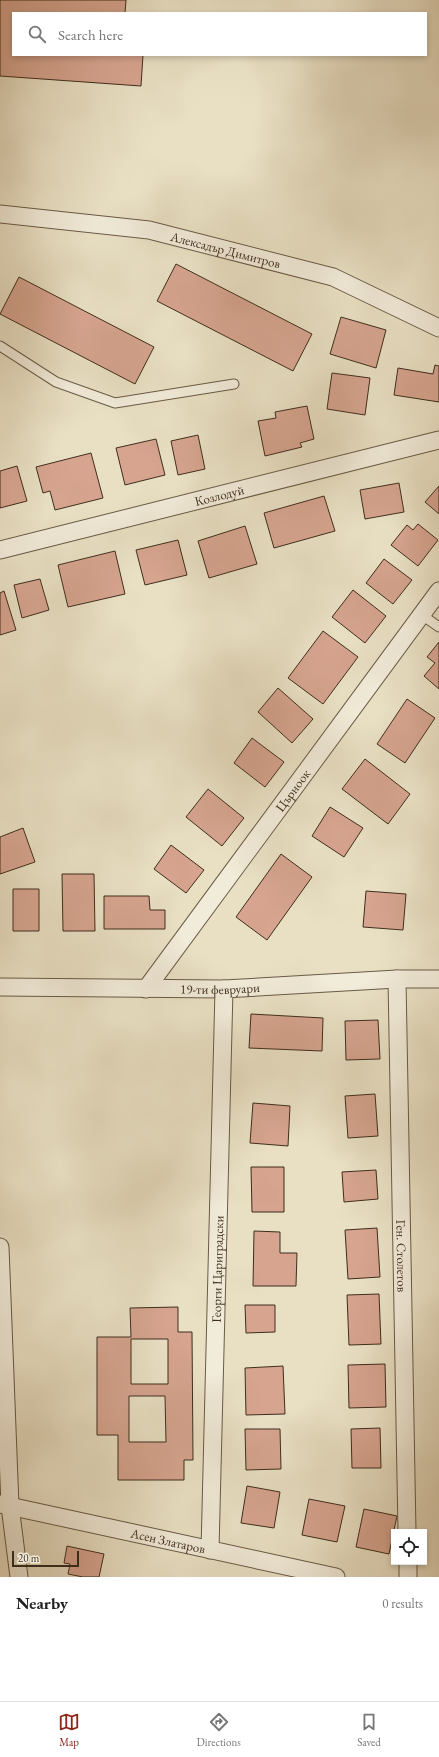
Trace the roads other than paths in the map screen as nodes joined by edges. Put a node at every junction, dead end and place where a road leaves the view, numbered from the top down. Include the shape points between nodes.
1 (0, 214) edge
2 (439, 328) edge
3 (0, 346) edge
4 (234, 384) dead end
5 (439, 440) edge
6 (0, 550) edge
7 (439, 591) edge
8 (422, 615) junction
9 (439, 627) edge
10 (439, 979) edge
11 (397, 980) junction
12 (0, 987) edge
13 (146, 989) junction
14 (224, 989) junction
15 (0, 1247) edge
16 (5, 1505) edge
17 (407, 1529) edge
18 (210, 1550) junction
19 (408, 1565) edge
20 (19, 1577) edge
21 (336, 1577) edge
22 (408, 1577) edge

1 - 2 street, Алексадър Димитров via 149,230 333,277
3 - 4 lane via 56,382 115,402
5 - 6 street, Козлодуй
7 - 8 street, Църноок
8 - 9 lane
8 - 13 street, Църноок
10 - 11 street, 19-ти февруари
11 - 14 street, 19-ти февруари
11 - 17 street, Ген. Столетов
12 - 13 street, 19-ти февруари
13 - 14 street, 19-ти февруари
14 - 18 street, Георги Цариградски
15 - 16 street
16 - 18 street, Асен Златаров
16 - 20 street
18 - 21 street, Асен Златаров
19 - 22 street

